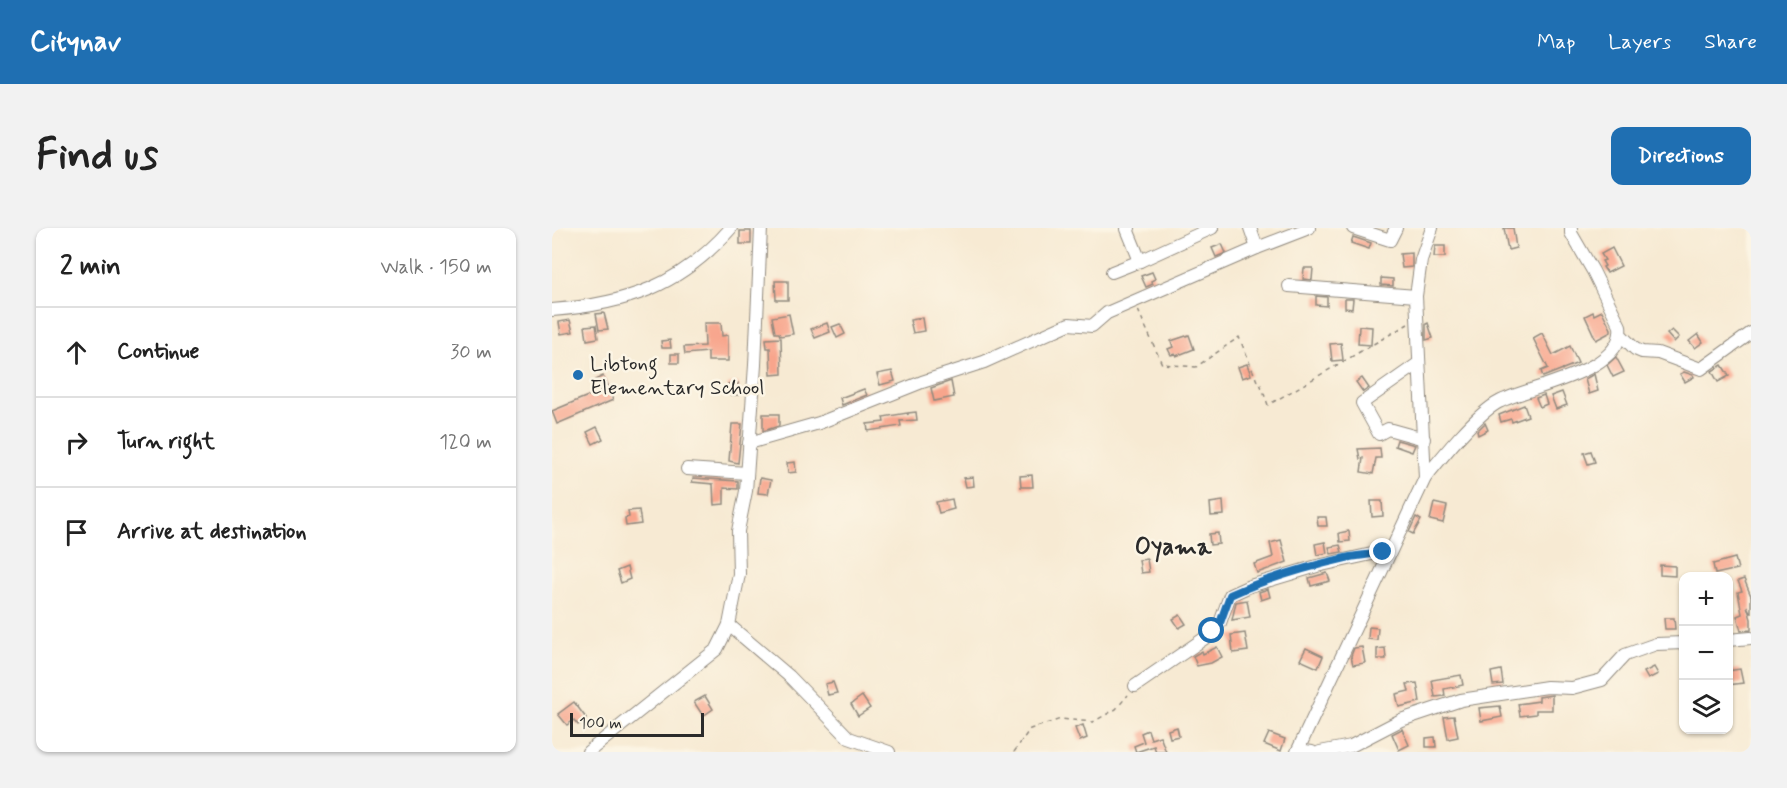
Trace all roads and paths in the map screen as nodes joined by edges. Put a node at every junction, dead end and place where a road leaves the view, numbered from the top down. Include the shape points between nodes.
1 (731, 228) edge
2 (761, 228) edge
3 (1129, 228) edge
4 (1212, 228) edge
5 (1250, 228) edge
6 (1309, 228) edge
7 (1353, 228) edge
8 (1396, 228) edge
9 (1432, 228) edge
10 (1571, 228) edge
11 (1257, 248) junction
12 (1140, 261) junction
13 (1112, 272) dead end
14 (1290, 286) dead end
15 (1416, 296) junction
16 (1134, 301) junction
17 (552, 310) edge
18 (1418, 318) junction
19 (1751, 333) edge
20 (1621, 335) junction
21 (1419, 363) junction
22 (1424, 439) junction
23 (749, 443) junction
24 (687, 469) dead end
25 (747, 472) junction
26 (1425, 478) junction
27 (1390, 549) junction
28 (729, 626) junction
29 (1751, 638) edge
30 (1733, 640) edge
31 (1679, 642) edge
32 (1135, 686) joint
33 (1298, 751) edge
34 (588, 752) edge
35 (889, 752) edge
36 (1014, 752) edge
37 (1312, 752) edge
38 (1320, 752) edge

1 - 17 street via 678,276 641,294
2 - 23 street
3 - 12 street
4 - 12 street
5 - 11 street
6 - 11 street
7 - 8 street via 1390,240
9 - 15 street via 1421,260
10 - 20 street
11 - 16 street
12 - 13 street
14 - 15 street
15 - 18 street
16 - 18 path via 1162,364 1196,367 1239,337 1268,405
16 - 23 street via 1107,313 1092,326 1069,324 984,362 819,423
18 - 21 street
19 - 20 street via 1701,369 1658,353 1642,352
20 - 26 street via 1609,353 1591,366 1498,402
21 - 22 street
21 - 22 street via 1362,403 1379,434 1388,429
22 - 26 street
23 - 25 street
24 - 25 street
25 - 28 street via 738,531 739,574
26 - 27 street
27 - 32 street via 1317,566 1230,595 1220,623 1205,638
27 - 33 street
28 - 34 street via 717,649
28 - 35 street via 789,676 849,738
29 - 30 street
31 - 38 street via 1656,644 1625,655 1602,680 1572,688 1547,687 1461,700 1401,720 1351,746
32 - 36 path via 1116,709 1093,722 1061,719 1030,729
33 - 37 street

